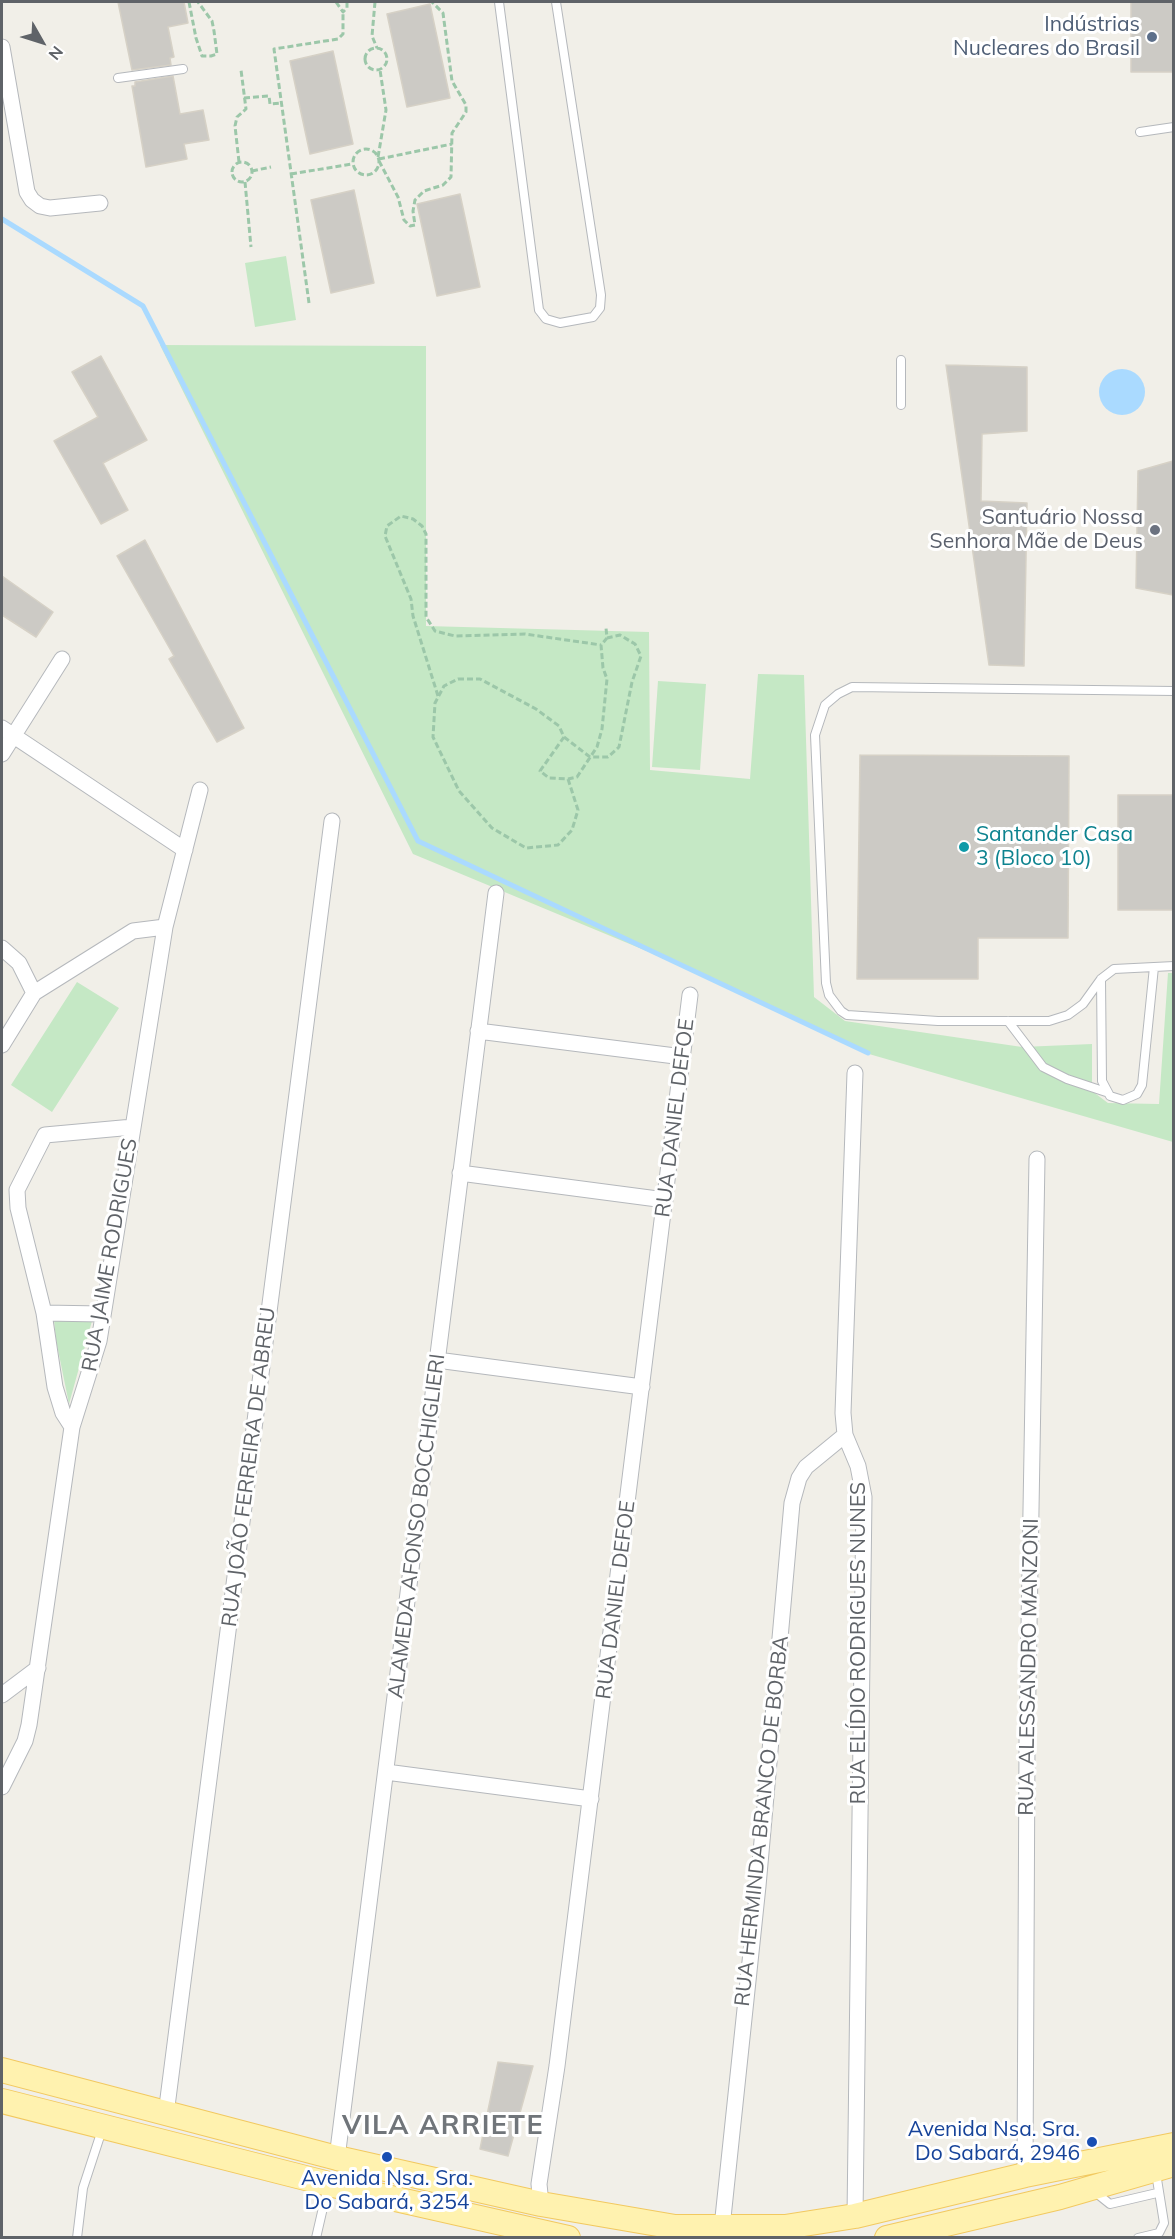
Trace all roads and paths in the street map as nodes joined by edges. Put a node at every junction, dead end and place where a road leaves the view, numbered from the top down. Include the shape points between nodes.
1 (189, 2) edge
2 (198, 2) edge
3 (336, 2) edge
4 (347, 2) edge
5 (353, 2) edge
6 (375, 2) edge
7 (432, 2) edge
8 (499, 2) edge
9 (556, 2) edge
10 (343, 12) junction
11 (2, 47) edge
12 (377, 48) junction
13 (183, 69) dead end
14 (241, 70) dead end
15 (380, 70) junction
16 (118, 78) dead end
17 (244, 98) junction
18 (281, 103) junction
19 (1173, 127) edge
20 (1140, 132) dead end
21 (452, 144) junction
22 (379, 159) junction
23 (239, 162) junction
24 (352, 164) junction
25 (271, 166) dead end
26 (252, 171) junction
27 (291, 174) junction
28 (245, 182) junction
29 (100, 203) dead end
30 (251, 247) dead end
31 (309, 303) dead end
32 (902, 360) dead end
33 (901, 405) dead end
34 (606, 628) dead end
35 (607, 638) junction
36 (602, 645) junction
37 (62, 659) dead end
38 (1173, 691) edge
39 (438, 696) junction
40 (7, 732) edge
41 (564, 737) junction
42 (2, 754) edge
43 (590, 757) junction
44 (568, 779) junction
45 (200, 790) dead end
46 (332, 821) dead end
47 (185, 850) junction
48 (496, 893) dead end
49 (165, 927) junction
50 (2, 948) edge
51 (1154, 966) junction
52 (1173, 966) edge
53 (1101, 979) junction
54 (34, 993) junction
55 (690, 995) dead end
56 (1008, 1021) junction
57 (478, 1030) junction
58 (2, 1045) edge
59 (683, 1057) junction
60 (855, 1073) dead end
61 (1107, 1092) junction
62 (133, 1127) junction
63 (1037, 1159) dead end
64 (460, 1173) junction
65 (665, 1200) junction
66 (44, 1313) junction
67 (102, 1314) junction
68 (437, 1360) junction
69 (642, 1386) junction
70 (72, 1427) junction
71 (845, 1435) junction
72 (38, 1668) junction
73 (2, 1695) edge
74 (386, 1772) junction
75 (2, 1787) edge
76 (591, 1799) junction
77 (2, 2070) edge
78 (2, 2101) edge
79 (166, 2114) junction
80 (104, 2126) junction
81 (244, 2134) junction
82 (1173, 2145) edge
83 (337, 2158) junction
84 (236, 2160) junction
85 (1164, 2166) edge
86 (1025, 2175) junction
87 (329, 2184) junction
88 (1091, 2188) junction
89 (1158, 2193) junction
90 (541, 2204) junction
91 (855, 2216) junction
92 (722, 2227) junction
93 (77, 2238) edge
94 (316, 2238) edge
95 (568, 2238) edge
96 (887, 2238) edge
97 (1138, 2238) edge

1 - 2 path via 202,56 211,56 217,54 212,21
3 - 10 path
4 - 5 path
4 - 10 path
6 - 12 path via 372,36
7 - 21 path via 442,13 452,81 466,105 466,112 452,133
8 - 9 lane via 538,310 546,319 560,324 593,317 600,308 601,295
10 - 18 path via 343,34 338,39 274,49
11 - 29 street via 27,192 32,200 50,208
12 - 15 path via 387,58
12 - 15 path via 369,50 364,59 369,69
13 - 16 lane
14 - 17 path
15 - 22 path via 386,110
17 - 18 path via 269,96 270,104
17 - 23 path via 246,109 237,117 236,126
18 - 27 path
19 - 20 lane
21 - 22 path
21 - 22 path via 451,177 415,200 415,225 404,220 398,197
22 - 24 path via 373,150 360,149
22 - 24 path via 373,173 365,175 356,172
23 - 26 path via 249,165
23 - 28 path via 232,175
24 - 27 path
25 - 26 path
26 - 28 path
27 - 31 path
28 - 30 path
32 - 33 lane
34 - 35 path
35 - 36 path
35 - 43 path via 620,635 635,644 640,656 619,747 608,757
36 - 39 path via 525,633 455,636 435,631 426,617 426,534 413,519 401,516 387,526 385,536 411,599 412,616
36 - 43 path via 607,679 602,729
37 - 40 street
38 - 56 lane via 852,687 825,705 815,735 826,982 834,1005 847,1015
39 - 41 path via 444,686 458,679 480,679 536,709 559,726
39 - 44 path via 433,737 459,791 492,828 526,848 558,845 572,830 578,810
40 - 42 street
40 - 47 street
41 - 43 path
41 - 44 path via 540,771 549,778
43 - 44 path via 578,777
45 - 47 street, RUA JAIME RODRIGUES
46 - 79 street, RUA JOÃO FERREIRA DE ABREU
47 - 49 street, RUA JAIME RODRIGUES
48 - 57 street, ALAMEDA AFONSO BOCCHIGLIERI
49 - 54 street via 133,931
49 - 62 street, RUA JAIME RODRIGUES
50 - 54 street via 19,963
51 - 52 lane
51 - 53 lane via 1114,969
51 - 61 lane via 1142,1085 1130,1098 1115,1099
53 - 56 lane via 1083,1004 1068,1015 1049,1021
53 - 61 lane via 1102,1081
54 - 58 street
55 - 59 street, RUA DANIEL DEFOE
56 - 61 lane via 1043,1066 1067,1079
57 - 59 street
57 - 64 street, ALAMEDA AFONSO BOCCHIGLIERI
59 - 65 street, RUA DANIEL DEFOE
60 - 71 street, RUA ELÍDIO RODRIGUES NUNES
62 - 66 street via 45,1136 19,1184 18,1208
62 - 67 street, RUA JAIME RODRIGUES
63 - 86 street, RUA ALESSANDRO MANZONI
64 - 65 street
64 - 68 street, ALAMEDA AFONSO BOCCHIGLIERI
65 - 69 street, RUA DANIEL DEFOE
66 - 67 street
66 - 70 street via 55,1387
67 - 70 street, RUA JAIME RODRIGUES via 97,1348
68 - 69 street
68 - 74 street, ALAMEDA AFONSO BOCCHIGLIERI
69 - 76 street, RUA DANIEL DEFOE
70 - 72 street, RUA JAIME RODRIGUES
71 - 91 street, RUA ELÍDIO RODRIGUES NUNES via 858,1466 864,1497
71 - 92 street, RUA HERMINDA BRANCO DE BORBA via 806,1467 792,1503 758,1886
72 - 73 street
72 - 75 street, RUA JAIME RODRIGUES via 25,1741
74 - 76 street
74 - 83 street, ALAMEDA AFONSO BOCCHIGLIERI
76 - 90 street, RUA DANIEL DEFOE via 552,2111 539,2184
77 - 79 main road
78 - 80 main road
79 - 81 main road
80 - 84 main road
80 - 93 lane via 83,2188
81 - 83 main road
81 - 84 main road
82 - 86 main road
83 - 90 main road
84 - 87 main road
85 - 88 main road
85 - 89 lane
86 - 91 main road
87 - 94 lane
87 - 95 main road
88 - 89 lane via 1110,2204
88 - 96 main road
89 - 97 lane via 1164,2223 1159,2233
90 - 92 main road via 675,2227
91 - 92 main road via 785,2227

